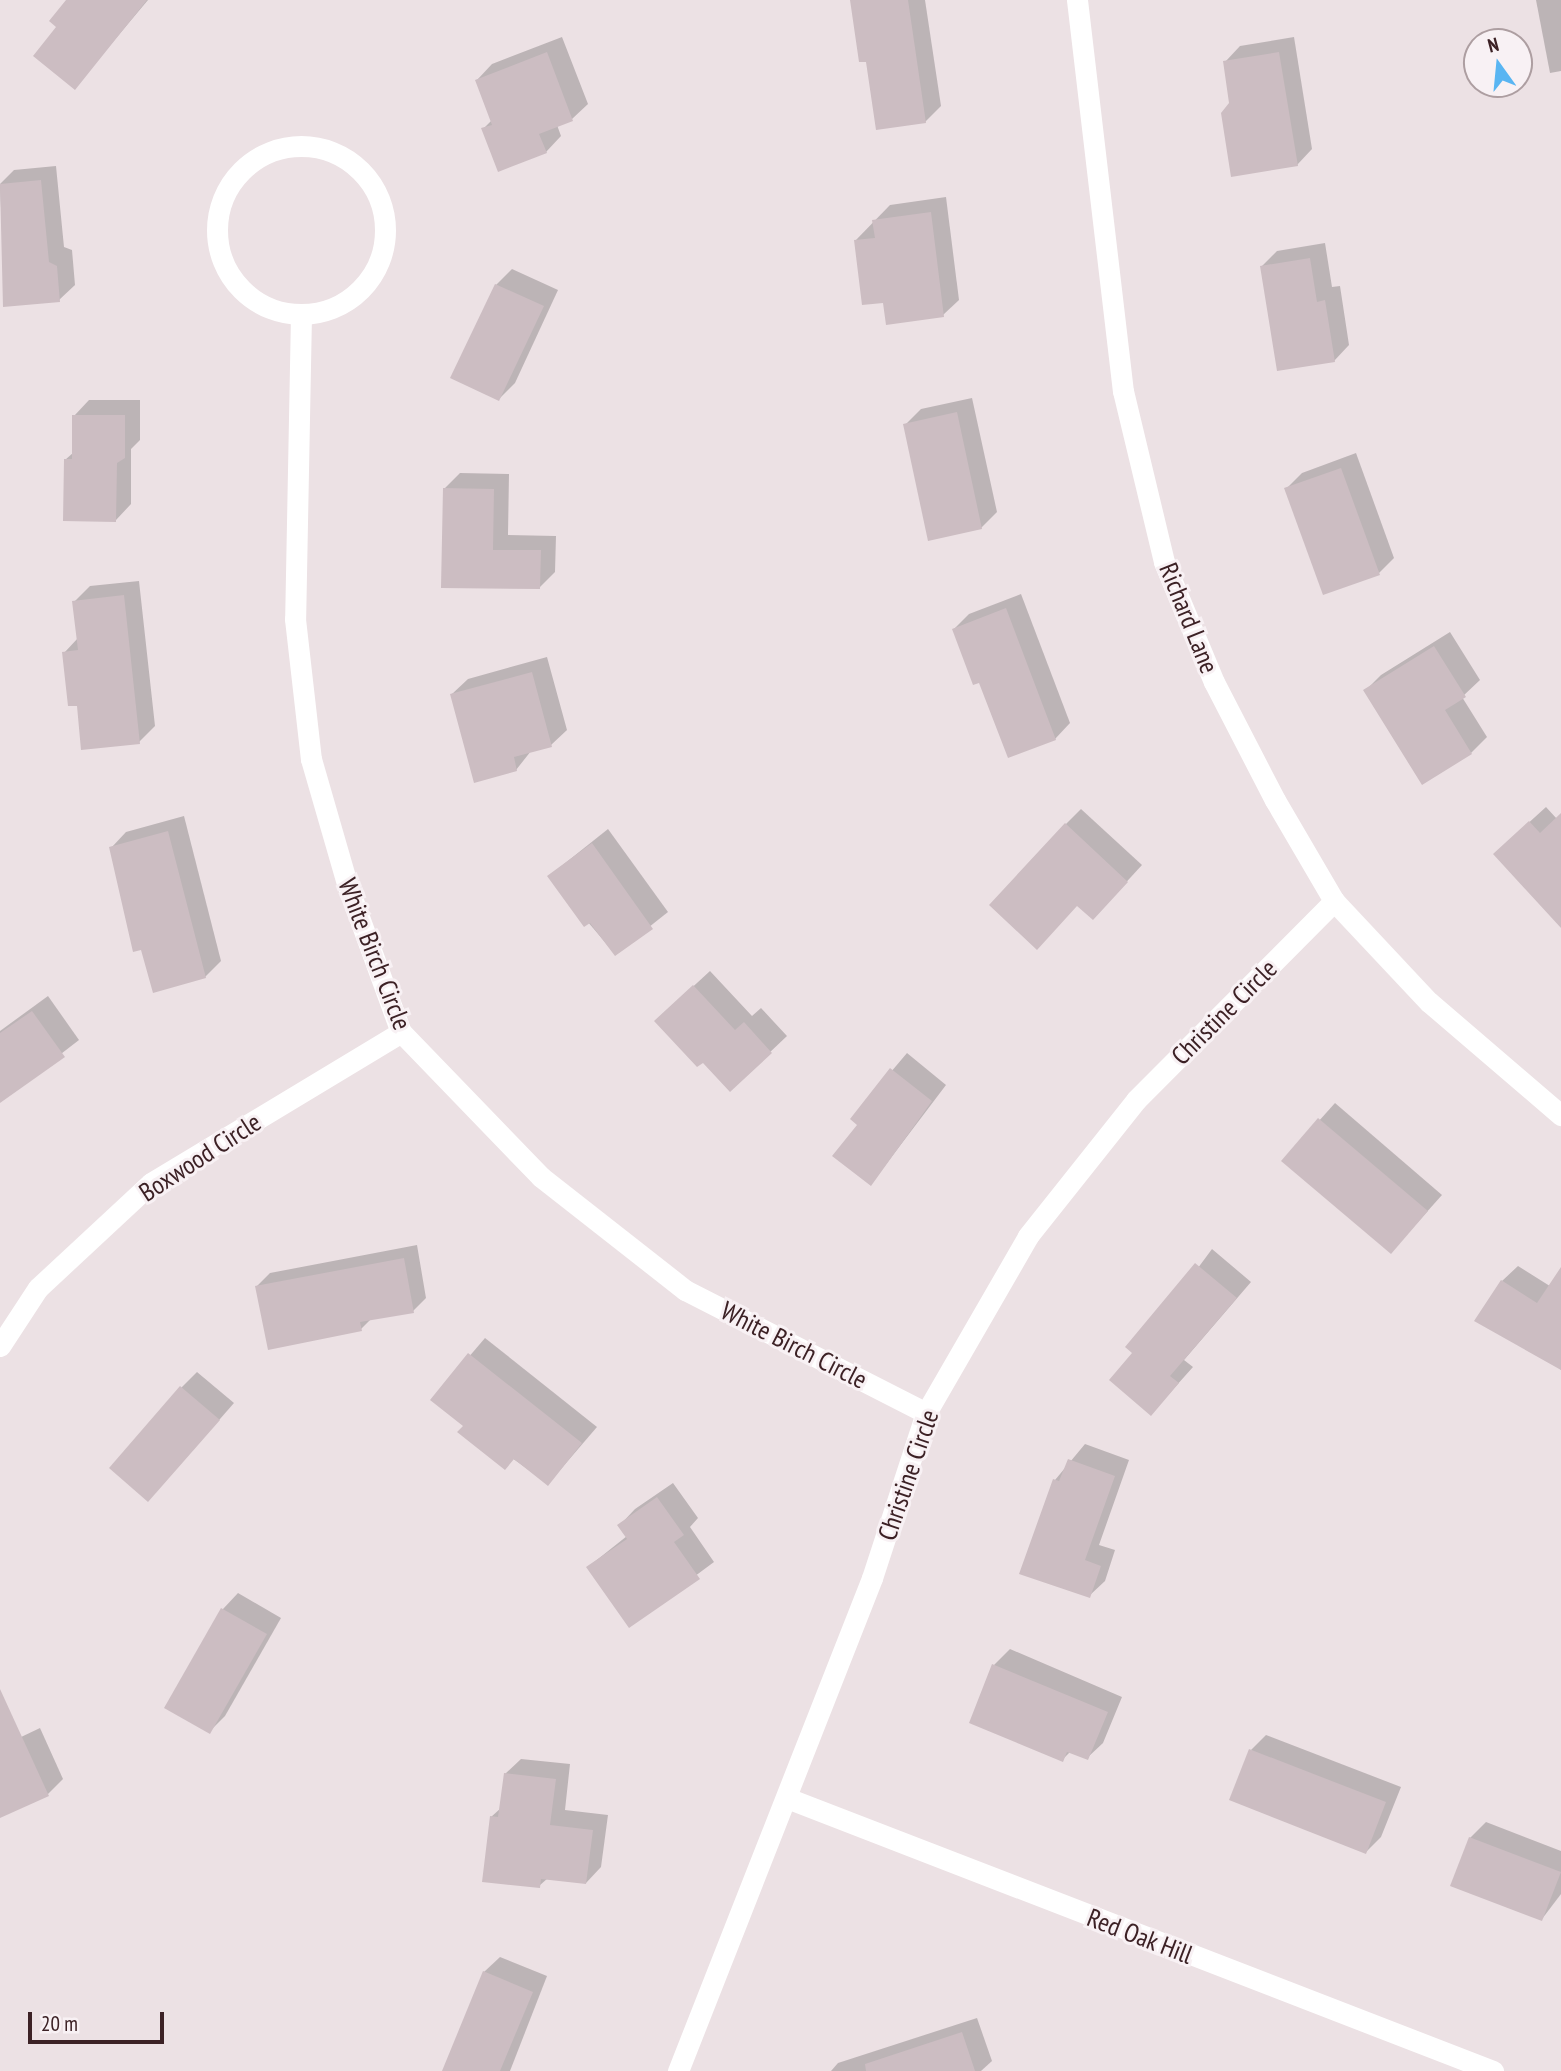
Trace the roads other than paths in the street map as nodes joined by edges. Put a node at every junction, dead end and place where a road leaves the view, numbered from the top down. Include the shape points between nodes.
1 (1077, 0) edge
2 (301, 314) junction
3 (1334, 901) junction
4 (401, 1032) junction
5 (1561, 1115) edge
6 (0, 1346) edge
7 (926, 1413) junction
8 (787, 1798) junction
9 (678, 2071) edge
10 (1493, 2071) edge

1 - 3 street, Richard Lane via 1123,391 1164,562 1214,682
2 - 2 street via 329,309 363,286 378,263 385,222 374,188 352,162 320,148 293,146 259,156 238,174 220,204 216,231 223,264 244,292 267,307
2 - 4 street, White Birch Circle via 295,619 311,759 346,884
3 - 5 street, Richard Lane via 1429,1002
3 - 7 street, Christine Circle via 1136,1100 1028,1236
4 - 6 street, Boxwood Circle via 151,1183 38,1288
4 - 7 street, White Birch Circle via 541,1177 685,1290
7 - 8 street, Christine Circle via 872,1578
8 - 9 street, Christine Circle
8 - 10 street, Red Oak Hill

